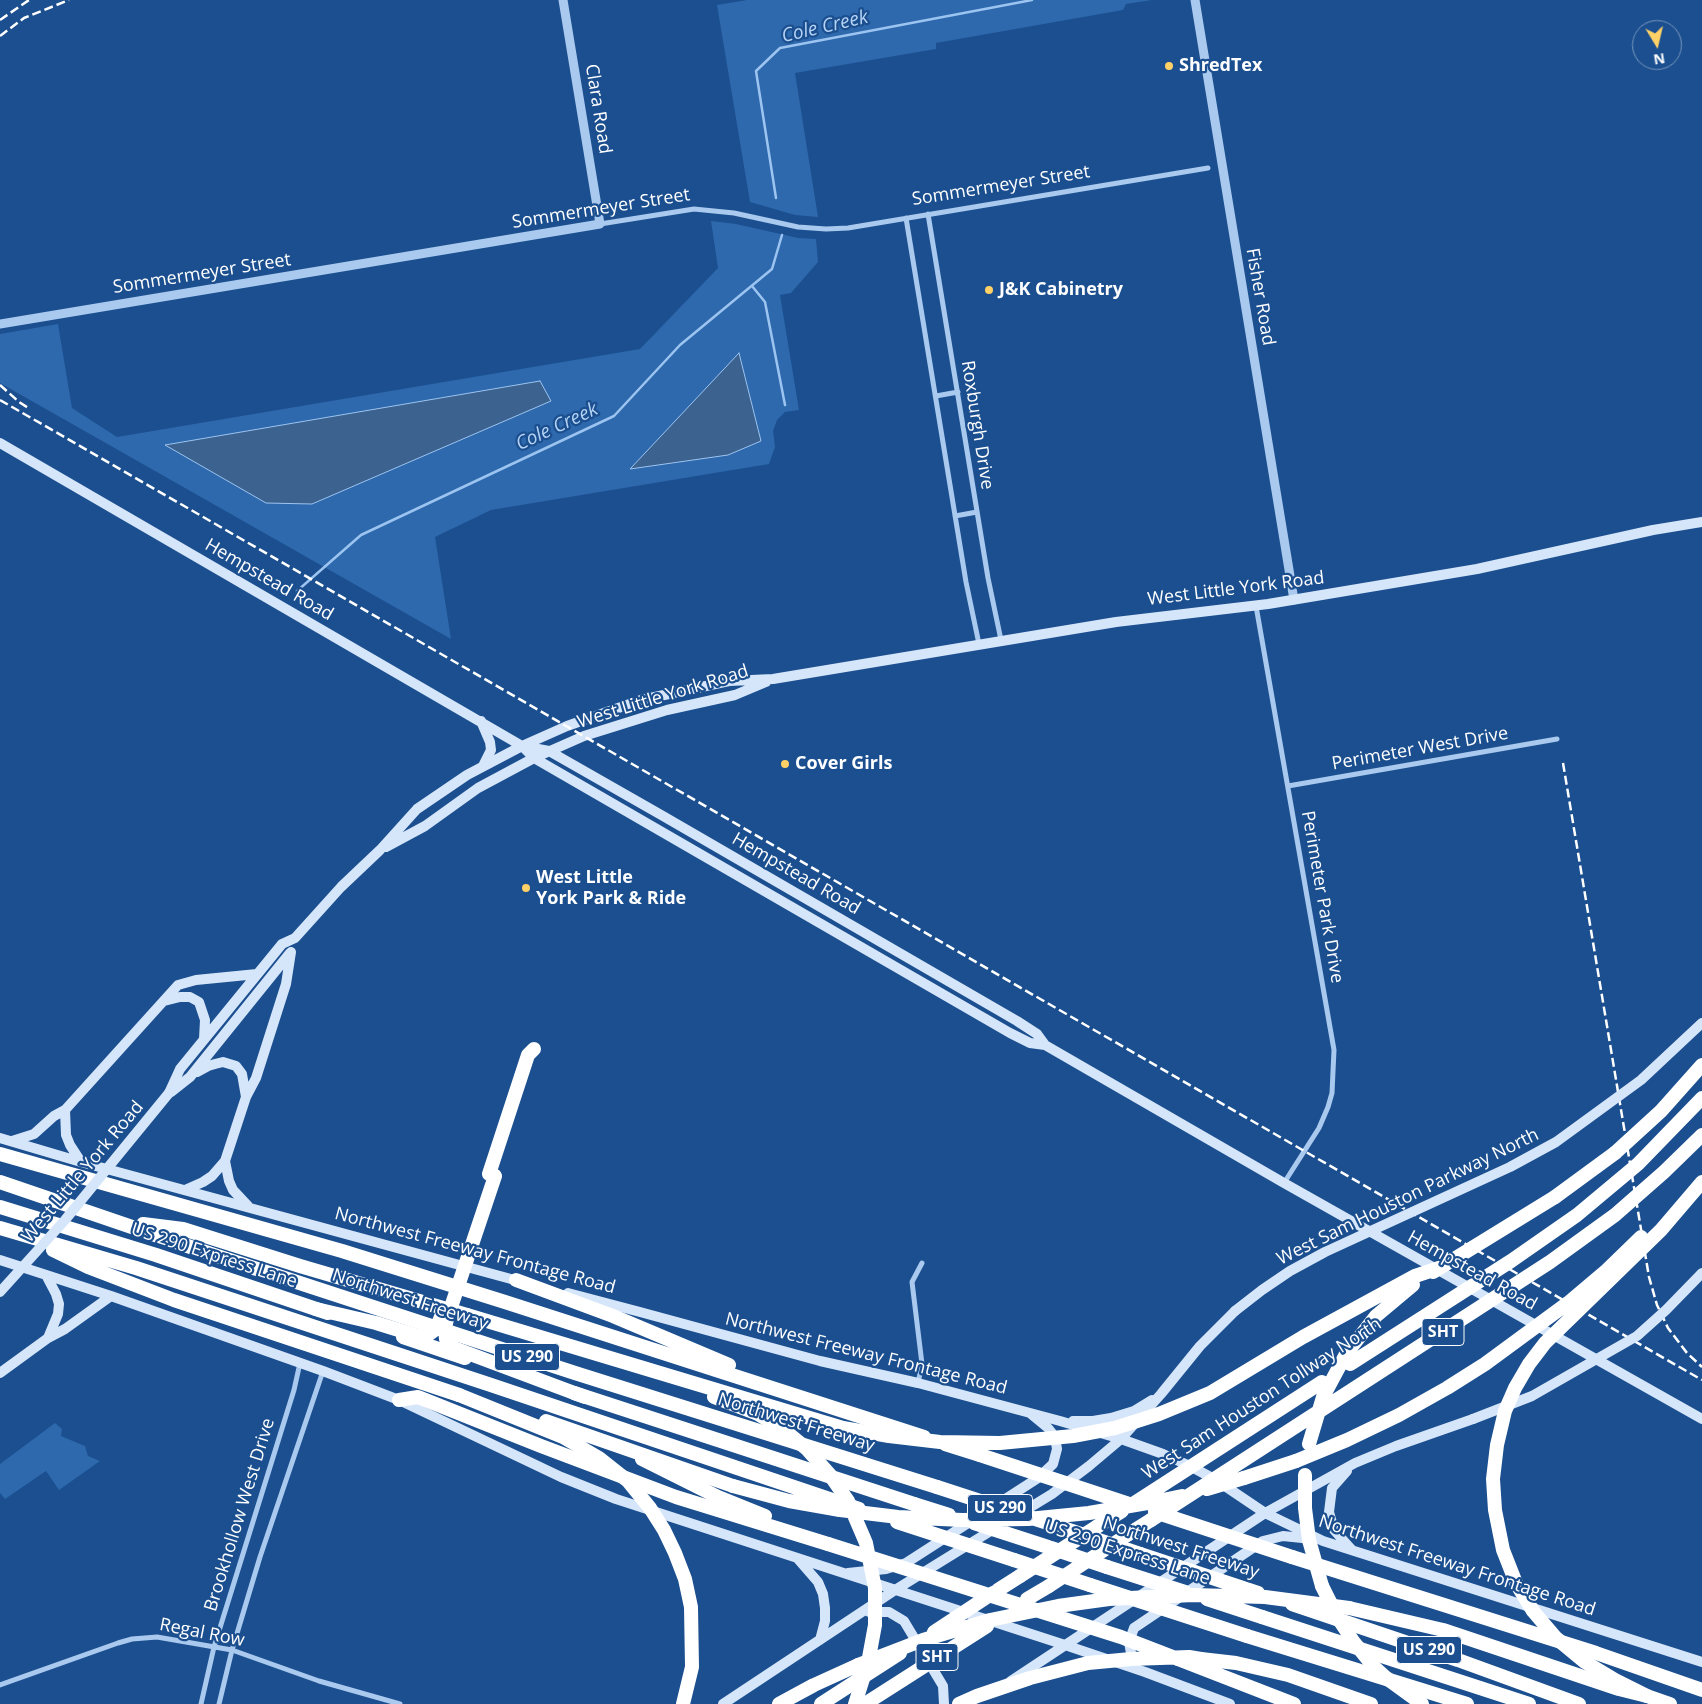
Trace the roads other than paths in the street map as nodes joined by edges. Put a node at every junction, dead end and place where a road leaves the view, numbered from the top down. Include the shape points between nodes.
1 (563, 0) edge
2 (1195, 0) edge
3 (1208, 168) dead end
4 (928, 214) junction
5 (906, 218) junction
6 (600, 224) junction
7 (0, 324) edge
8 (958, 392) junction
9 (936, 396) junction
10 (0, 443) edge
11 (977, 512) junction
12 (955, 516) junction
13 (1702, 522) edge
14 (1294, 600) junction
15 (1256, 606) junction
16 (1001, 640) junction
17 (979, 644) junction
18 (773, 679) junction
19 (480, 721) junction
20 (1557, 739) dead end
21 (522, 746) junction
22 (549, 751) junction
23 (534, 758) junction
24 (483, 767) junction
25 (1288, 786) junction
26 (380, 850) junction
27 (295, 938) junction
28 (291, 952) junction
29 (257, 974) junction
30 (162, 1001) junction
31 (1702, 1022) edge
32 (204, 1039) junction
33 (1044, 1045) junction
34 (1702, 1065) edge
35 (190, 1077) junction
36 (169, 1093) junction
37 (246, 1097) junction
38 (1702, 1098) edge
39 (65, 1110) junction
40 (1702, 1135) edge
41 (0, 1138) edge
42 (11, 1142) junction
43 (0, 1154) edge
44 (225, 1161) junction
45 (82, 1162) junction
46 (1702, 1169) edge
47 (492, 1175) junction
48 (0, 1182) edge
49 (1702, 1182) edge
50 (1284, 1183) junction
51 (185, 1190) junction
52 (0, 1207) edge
53 (249, 1207) junction
54 (120, 1222) junction
55 (0, 1228) edge
56 (20, 1234) junction
57 (0, 1260) edge
58 (922, 1264) dead end
59 (1439, 1268) junction
60 (1702, 1273) edge
61 (46, 1275) junction
62 (516, 1280) junction
63 (0, 1292) edge
64 (111, 1296) junction
65 (316, 1309) junction
66 (48, 1338) junction
67 (300, 1363) junction
68 (323, 1371) junction
69 (656, 1371) junction
70 (0, 1373) edge
71 (918, 1383) junction
72 (491, 1385) junction
73 (1161, 1394) junction
74 (459, 1395) junction
75 (585, 1397) junction
76 (399, 1400) junction
77 (834, 1407) junction
78 (1028, 1412) junction
79 (1702, 1419) edge
80 (1060, 1421) junction
81 (1121, 1439) junction
82 (1355, 1463) junction
83 (1265, 1513) junction
84 (829, 1541) junction
85 (1323, 1541) junction
86 (1353, 1551) junction
87 (797, 1558) junction
88 (844, 1573) junction
89 (896, 1590) junction
90 (861, 1612) junction
91 (820, 1640) junction
92 (1065, 1645) junction
93 (214, 1647) junction
94 (232, 1650) junction
95 (1702, 1662) edge
96 (1651, 1671) junction
97 (1145, 1672) junction
98 (1702, 1680) edge
99 (0, 1685) edge
100 (1702, 1690) edge
101 (1647, 1696) junction
102 (201, 1704) edge
103 (219, 1704) edge
104 (400, 1704) edge
105 (683, 1704) edge
106 (723, 1704) edge
107 (779, 1704) edge
108 (821, 1704) edge
109 (855, 1704) edge
110 (865, 1704) edge
111 (944, 1704) edge
112 (959, 1704) edge
113 (975, 1704) edge
114 (1230, 1704) edge
115 (1294, 1704) edge
116 (1371, 1704) edge
117 (1422, 1704) edge
118 (1467, 1704) edge
119 (1528, 1704) edge
120 (1579, 1704) edge
121 (1670, 1704) edge

1 - 6 street, Clara Road
2 - 14 street, Fisher Road
3 - 4 street, Sommermeyer Street
4 - 5 street, Sommermeyer Street
4 - 8 street, Roxburgh Drive
5 - 6 street, Sommermeyer Street via 826,230 718,210 694,209
5 - 9 street, Roxburgh Drive
6 - 7 street, Sommermeyer Street
8 - 9 street
8 - 11 street, Roxburgh Drive
9 - 12 street, Roxburgh Drive
10 - 19 main road, Hempstead Road
11 - 12 street
11 - 16 street, Roxburgh Drive
12 - 17 street, Roxburgh Drive
13 - 14 main road, West Little York Road via 1477,569
14 - 15 main road, West Little York Road
15 - 16 main road, West Little York Road via 1137,619
15 - 25 street, Perimeter Park Drive
16 - 17 main road, West Little York Road
17 - 18 main road, West Little York Road
18 - 21 main road, West Little York Road via 729,680 641,700
18 - 22 main road, West Little York Road via 735,695 634,720
19 - 21 main road, Hempstead Road
19 - 24 main road via 491,750
20 - 25 street, Perimeter West Drive
21 - 22 main road, Hempstead Road
21 - 23 main road, Hempstead Road
21 - 24 main road, West Little York Road
22 - 23 main road, West Little York Road
22 - 33 main road, Hempstead Road via 1017,1022 1037,1034
23 - 26 main road, West Little York Road via 478,788 425,826
23 - 33 main road, Hempstead Road via 1010,1033 1030,1043
24 - 26 main road, West Little York Road via 416,809
25 - 50 street, Perimeter Park Drive via 1334,1060 1328,1107 1319,1128
26 - 27 main road, West Little York Road
27 - 28 main road, West Little York Road
27 - 29 main road, West Little York Road via 282,944
28 - 35 main road, West Little York Road
28 - 37 main road via 286,984 256,1078
29 - 30 main road via 186,981
29 - 32 main road, West Little York Road
30 - 32 main road via 190,997 199,1002 205,1020
30 - 39 main road
31 - 73 main road, West Sam Houston Parkway North, bridge via 1641,1080 1556,1142 1510,1167 1325,1252 1262,1290 1235,1311 1200,1346
32 - 36 main road, West Little York Road via 180,1069
33 - 50 main road, Hempstead Road
34 - 59 highway, bridge via 1650,1123 1602,1163 1536,1209
35 - 36 main road, West Little York Road
35 - 37 main road via 208,1066 231,1063 240,1069
36 - 63 main road, West Little York Road, bridge via 65,1220
37 - 44 main road
38 - 108 highway, West Sam Houston Tollway North / SHT, bridge via 1626,1174 1544,1239
39 - 42 main road via 34,1134
39 - 45 main road via 66,1135
40 - 110 highway, SHT, bridge via 1615,1215 1550,1262
41 - 42 main road, Northwest Freeway Frontage Road
42 - 45 main road, Northwest Freeway Frontage Road
43 - 77 highway via 342,1251
44 - 51 main road via 212,1176
44 - 53 main road via 233,1190
45 - 51 main road, Northwest Freeway Frontage Road
46 - 74 highway, bridge via 1648,1230 1581,1292 1526,1336 1446,1388 1399,1415 1296,1461 1153,1502 1089,1513 962,1520 840,1510 733,1486 516,1410
47 - 47 highway via 528,1055 534,1049 534,1057
47 - 65 highway, bridge via 436,1329 418,1336
47 - 75 highway, bridge via 447,1320 446,1339 454,1348
48 - 54 highway, Northwest Freeway / US 290
49 - 101 highway, bridge via 1661,1230 1545,1343 1529,1364 1505,1411 1493,1480 1503,1550 1533,1611 1556,1638 1585,1662
50 - 79 main road, Hempstead Road
51 - 53 main road, Northwest Freeway Frontage Road
52 - 65 highway, US 290 Express Lane
53 - 62 main road, Northwest Freeway Frontage Road
54 - 69 highway, bridge via 183,1229
54 - 120 highway, Northwest Freeway / US 290, bridge via 575,1373 1278,1599
55 - 56 highway, US 290
56 - 72 highway, US 290 via 136,1268
56 - 74 highway via 123,1281
57 - 61 main road
58 - 71 street via 912,1282 922,1364
59 - 69 highway, bridge via 1415,1276 1303,1337 1210,1393 1115,1428 1073,1436 1000,1443 940,1442 889,1436 844,1428
59 - 117 highway, bridge via 1376,1316 1346,1354 1317,1412 1305,1475 1309,1540 1322,1586 1336,1615 1374,1666
60 - 82 main road, bridge via 1637,1336 1532,1396
61 - 64 main road
61 - 66 main road via 59,1304
62 - 71 main road, Northwest Freeway Frontage Road via 820,1361
62 - 77 highway via 613,1316
64 - 66 main road
64 - 67 main road
65 - 75 highway, US 290 Express Lane, bridge
66 - 70 main road
67 - 68 main road
67 - 93 street, Brookhollow West Drive
68 - 76 main road
68 - 94 street, Brookhollow West Drive via 262,1549
69 - 109 highway, bridge via 758,1414 784,1430 813,1456 848,1501 866,1543 875,1588 875,1625 868,1663
71 - 78 main road, Northwest Freeway Frontage Road
72 - 84 highway via 718,1496
72 - 118 highway, US 290, bridge via 892,1520
73 - 80 main road via 1134,1411 1111,1418
73 - 81 main road, West Sam Houston Parkway North
74 - 105 highway, bridge via 563,1437 599,1458 628,1481 650,1508 675,1553 691,1606 692,1667
75 - 119 highway, US 290 Express Lane, bridge
76 - 84 highway via 418,1397 676,1497
76 - 87 main road via 616,1499
77 - 96 highway, bridge
78 - 80 main road, Northwest Freeway Frontage Road
78 - 88 main road via 1048,1428 1058,1449 1053,1464 1038,1478 906,1563 886,1569
80 - 81 main road, Northwest Freeway Frontage Road
81 - 83 main road, Northwest Freeway Frontage Road via 1190,1466
81 - 89 main road, West Sam Houston Parkway North via 1052,1494
82 - 83 main road
82 - 86 main road via 1332,1488 1329,1512 1334,1530
83 - 85 main road, Northwest Freeway Frontage Road
83 - 92 main road
84 - 115 highway, bridge via 1121,1637
85 - 86 main road, Northwest Freeway Frontage Road
85 - 97 main road via 1283,1536 1262,1541 1134,1628 1129,1642 1130,1653
86 - 95 main road, Northwest Freeway Frontage Road
87 - 88 main road
87 - 91 main road via 818,1582 823,1594 826,1608
88 - 89 main road
89 - 90 main road, West Sam Houston Parkway North
89 - 92 main road
90 - 91 main road, West Sam Houston Parkway North
90 - 111 main road via 889,1612 904,1621 943,1686
91 - 106 main road, West Sam Houston Parkway North
92 - 97 main road
92 - 113 main road
93 - 94 street, Regal Row
93 - 99 street, Regal Row via 145,1637
93 - 102 street, Brookhollow West Drive
94 - 103 street, Brookhollow West Drive
94 - 104 street, Regal Row via 319,1681
96 - 98 highway
96 - 100 highway
97 - 114 main road
101 - 107 highway, bridge via 1444,1630 1396,1618 1265,1597 1193,1595 1109,1599 990,1620 890,1652
101 - 121 highway
112 - 116 highway, bridge via 1030,1678 1088,1663 1189,1657 1236,1663 1288,1675

